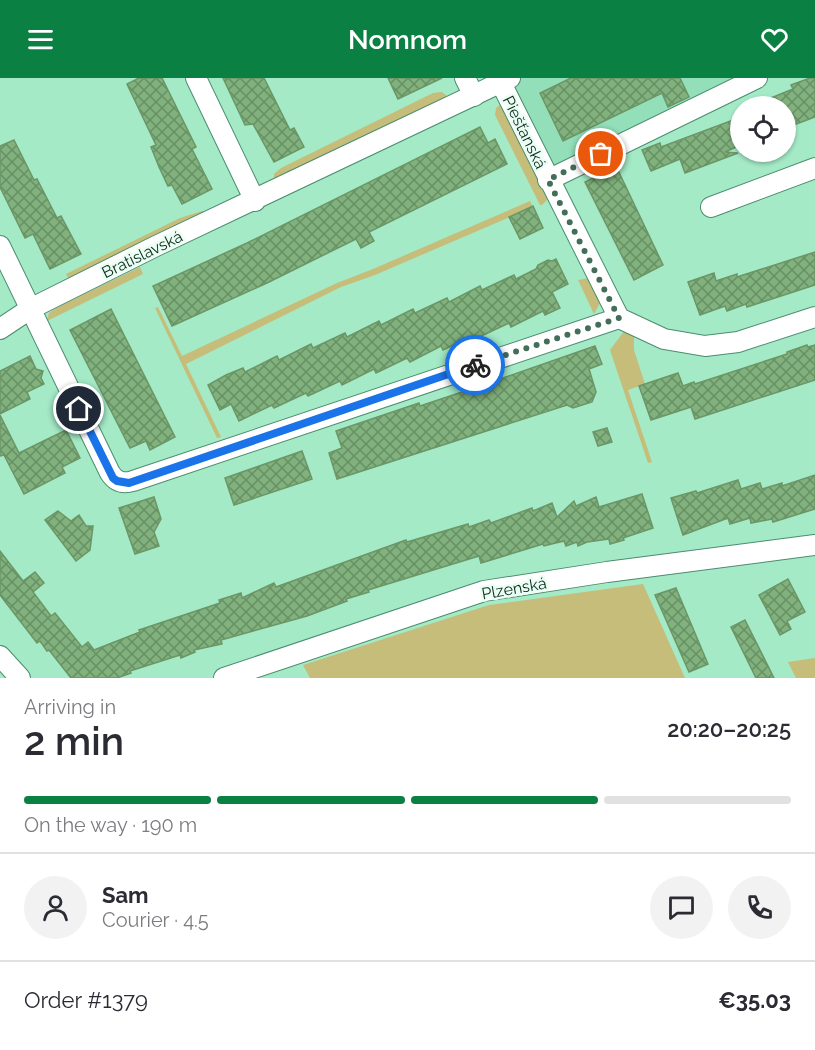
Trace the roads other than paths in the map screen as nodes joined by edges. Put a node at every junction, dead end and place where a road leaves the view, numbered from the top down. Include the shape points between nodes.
1 (196, 78) edge
2 (757, 78) edge
3 (505, 80) edge
4 (469, 87) edge
5 (815, 168) edge
6 (548, 180) junction
7 (255, 201) junction
8 (711, 207) dead end
9 (0, 246) edge
10 (30, 309) junction
11 (815, 317) edge
12 (619, 318) junction
13 (0, 329) edge
14 (815, 545) edge
15 (224, 678) edge

1 - 7 street
2 - 6 street
3 - 4 street, Bratislavská
3 - 6 street, Piešťanská
4 - 7 street, Bratislavská
5 - 8 street
6 - 12 street, Piešťanská
7 - 10 street, Bratislavská
9 - 10 street
10 - 12 street via 110,473 123,483
10 - 13 street, Bratislavská
11 - 12 street via 738,342 705,346 664,339
14 - 15 street, Plzenská via 484,591

